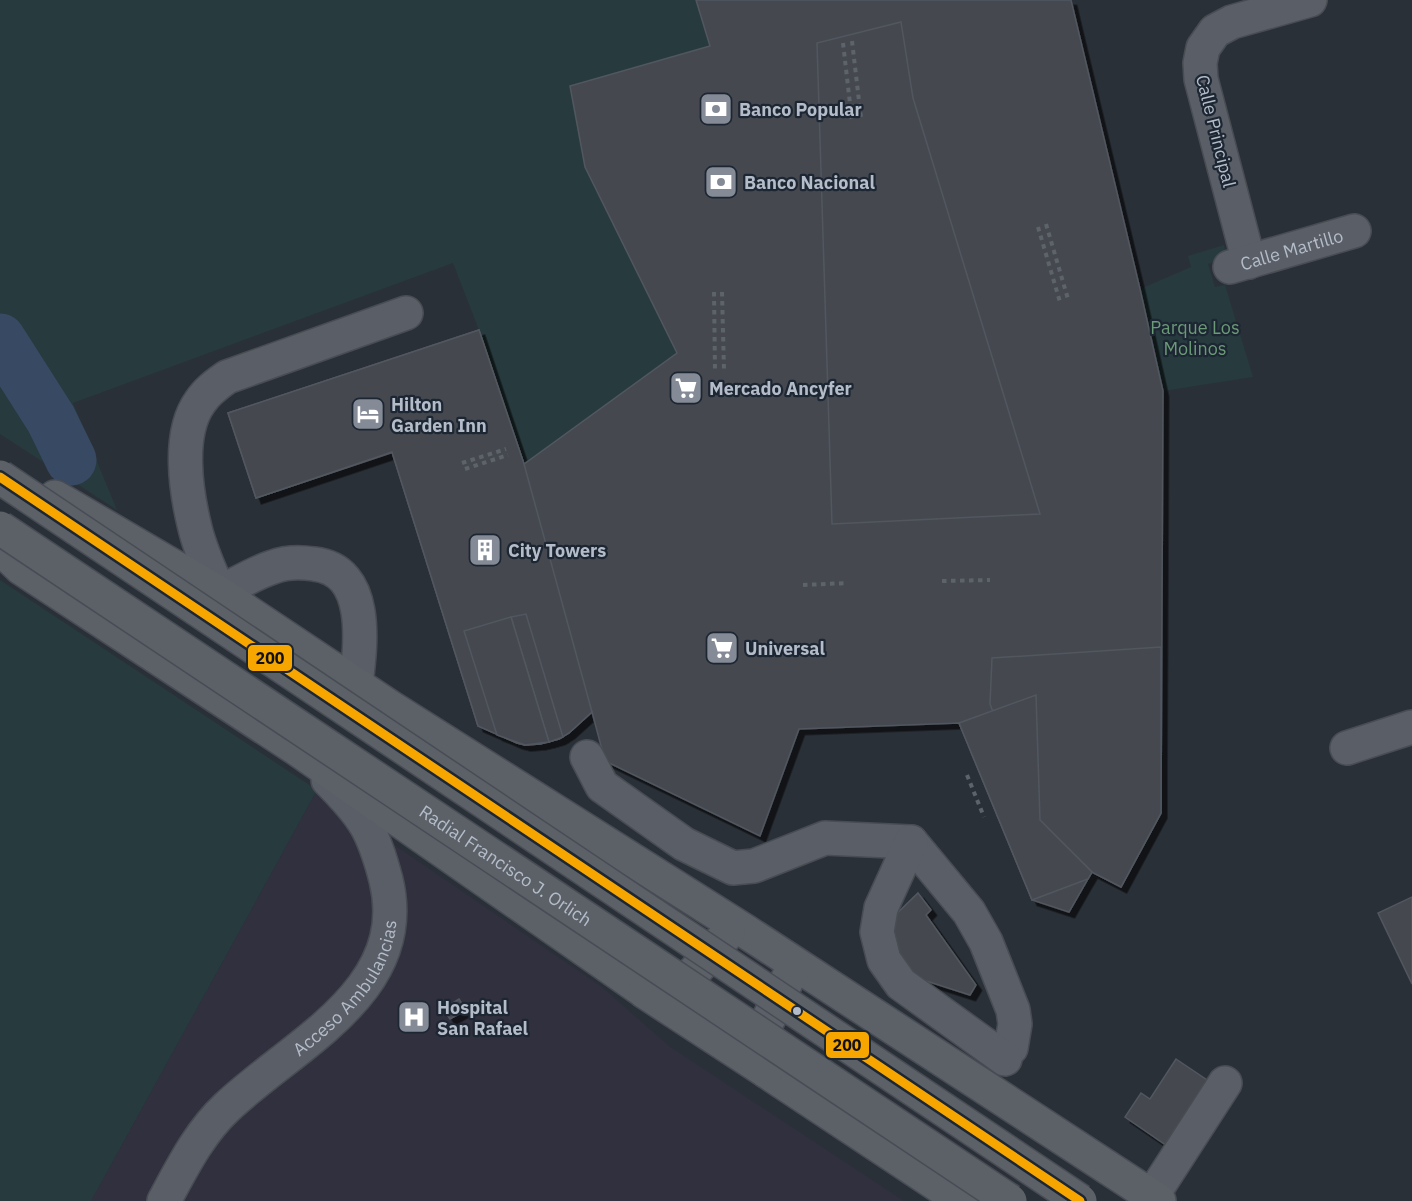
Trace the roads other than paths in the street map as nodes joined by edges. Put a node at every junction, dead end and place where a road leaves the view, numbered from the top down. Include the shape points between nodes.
1 (1310, 0) edge
2 (1354, 231) dead end
3 (1240, 265) joint
4 (406, 313) dead end
5 (0, 468) edge
6 (0, 477) edge
7 (0, 528) edge
8 (0, 548) edge
9 (219, 593) junction
10 (356, 684) junction
11 (1412, 727) edge
12 (1347, 748) dead end
13 (297, 749) junction
14 (587, 757) dead end
15 (911, 842) junction
16 (735, 925) junction
17 (795, 964) junction
18 (644, 991) junction
19 (766, 1071) junction
20 (1225, 1083) dead end
21 (1155, 1199) edge
22 (164, 1201) edge
23 (962, 1201) edge
24 (1010, 1201) edge
25 (1080, 1201) edge

1 - 3 street, Calle Principal via 1232,22 1215,31 1203,48 1201,79
2 - 3 street, Calle Martillo
4 - 9 street via 227,377 199,403 188,426 186,483 195,530
5 - 9 main road
6 - 25 main road, bridge
7 - 24 main road, Radial Francisco J. Orlich, bridge
8 - 13 main road via 21,568
9 - 10 main road
9 - 10 street via 275,566 312,563 341,574 353,594 360,619
10 - 16 main road
11 - 12 street
13 - 18 main road
13 - 22 street, Acceso Ambulancias via 356,807 378,849 388,892 387,939 380,959 348,1006 226,1107 207,1128
14 - 15 street via 602,786 684,844 733,867 753,866 825,838
15 - 15 street via 969,912 986,942 1013,1010 1015,1024 1008,1054 901,984 884,960 877,932 881,908
16 - 17 main road
16 - 18 main road via 676,993 663,997
17 - 19 main road via 759,1039 758,1056
17 - 21 main road
18 - 19 main road
19 - 23 main road
20 - 21 street

